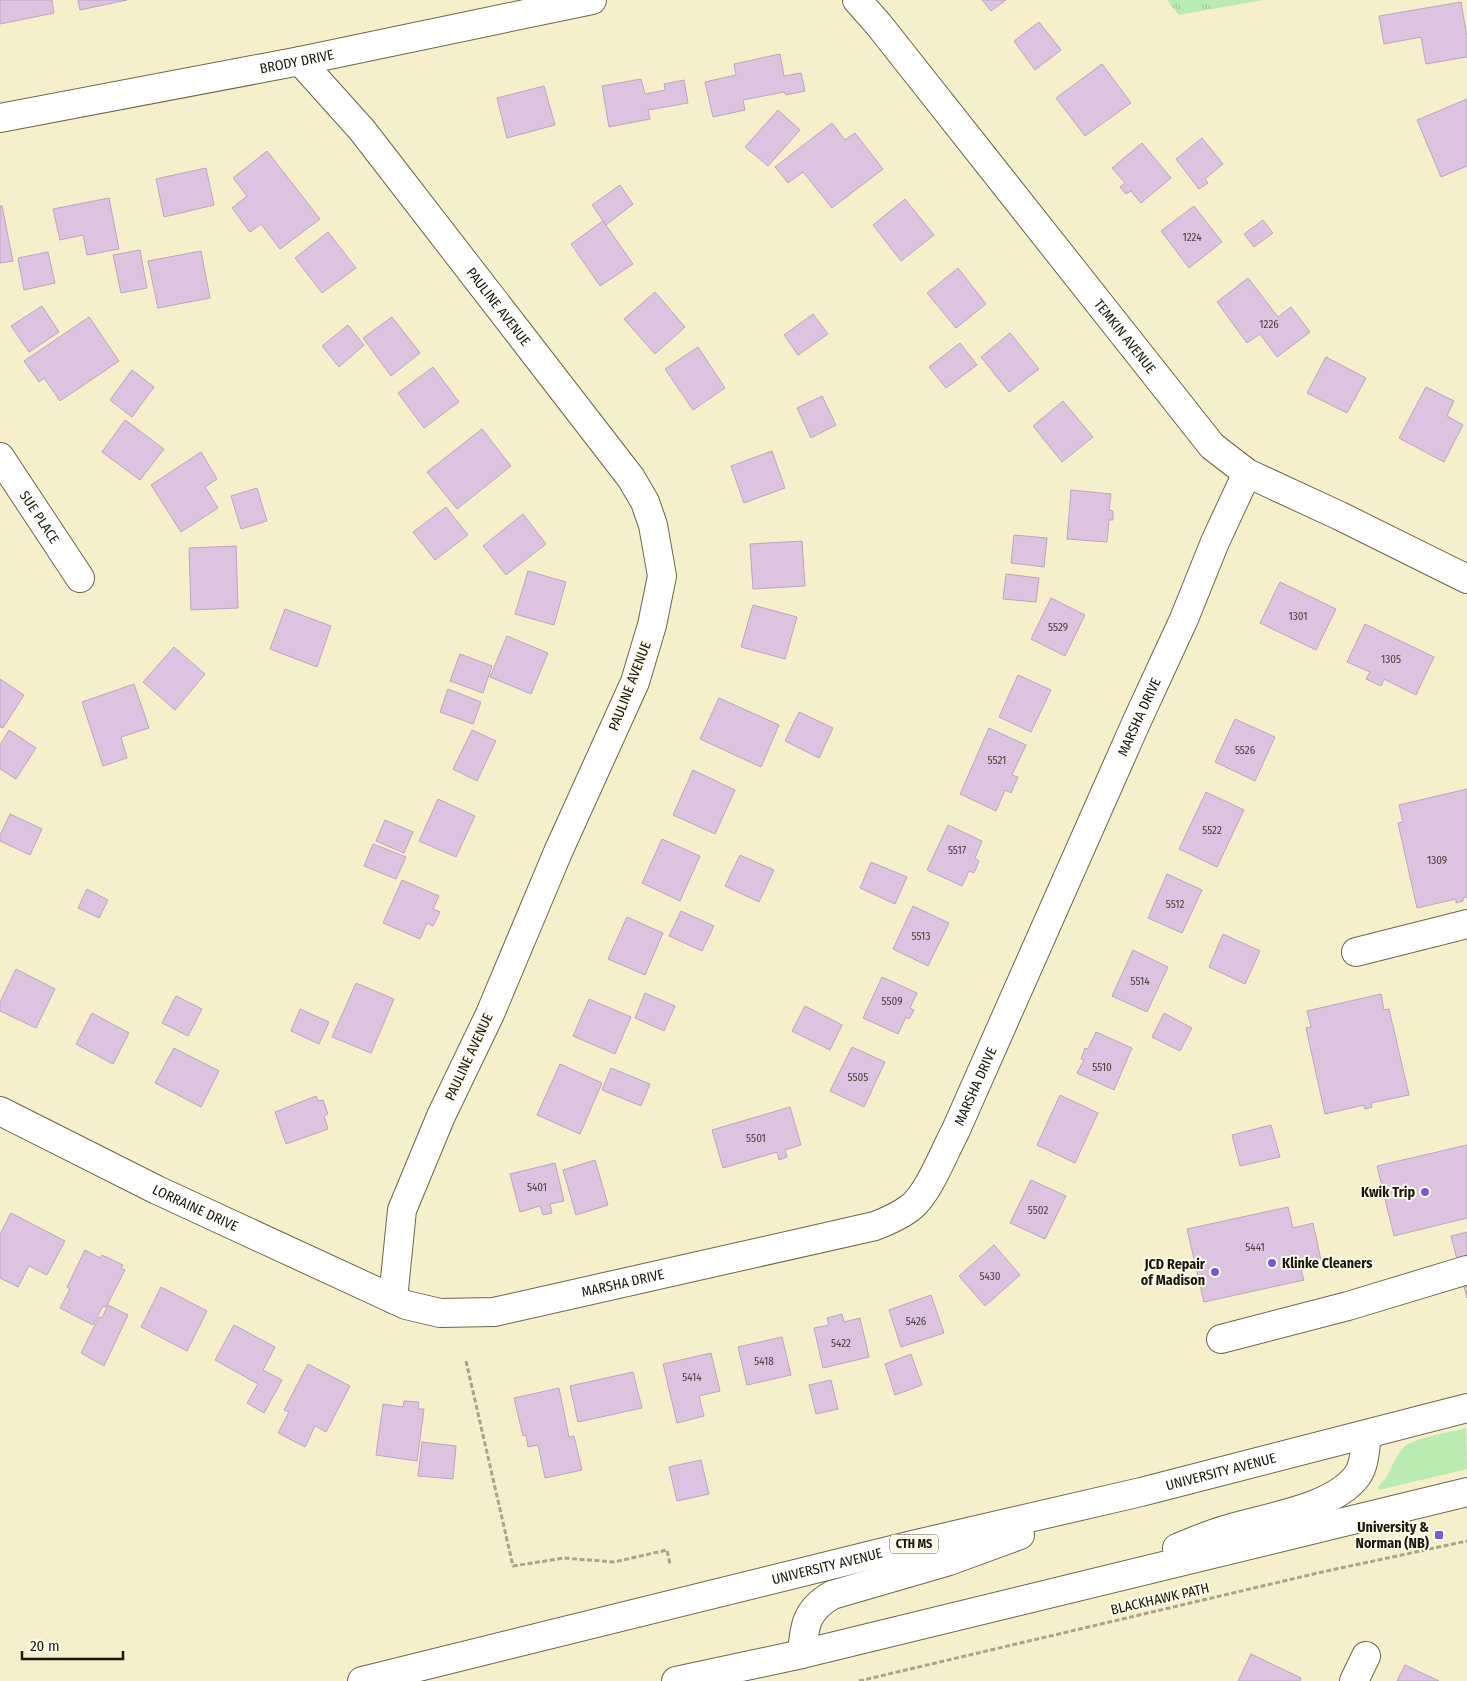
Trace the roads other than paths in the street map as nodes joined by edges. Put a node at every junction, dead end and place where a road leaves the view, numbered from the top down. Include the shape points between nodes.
1 (592, 0) edge
2 (857, 0) edge
3 (300, 61) junction
4 (0, 118) edge
5 (0, 457) edge
6 (1247, 474) junction
7 (80, 578) dead end
8 (1467, 579) edge
9 (1467, 924) edge
10 (1356, 952) dead end
11 (0, 1111) edge
12 (1467, 1270) edge
13 (393, 1299) junction
14 (1221, 1339) dead end
15 (1467, 1408) edge
16 (1367, 1435) junction
17 (1467, 1492) edge
18 (1114, 1498) junction
19 (1095, 1583) junction
20 (802, 1654) junction
21 (1366, 1656) dead end
22 (362, 1681) edge
23 (676, 1681) edge
24 (1354, 1681) edge

1 - 3 street, BRODY DRIVE
2 - 6 street, TEMKIN AVENUE via 1196,428 1212,446
3 - 4 street, BRODY DRIVE
3 - 13 street, PAULINE AVENUE via 374,145 631,478 645,502 653,525 662,576 652,626 634,682 402,1210
5 - 7 street, SUE PLACE
6 - 8 street, TEMKIN AVENUE
6 - 13 street, MARSHA DRIVE via 955,1132 924,1192 912,1207 876,1226 494,1312 440,1313
9 - 10 street
11 - 13 street, LORRAINE DRIVE via 158,1190
12 - 14 street via 1348,1306
15 - 16 street, UNIVERSITY AVENUE / CTH MS
16 - 18 street, UNIVERSITY AVENUE / CTH MS
16 - 19 street via 1358,1474 1330,1499 1225,1530
17 - 19 street
18 - 20 street via 949,1561 832,1595 817,1604 809,1614
18 - 22 street, UNIVERSITY AVENUE / CTH MS
19 - 20 street
20 - 23 street
21 - 24 street

